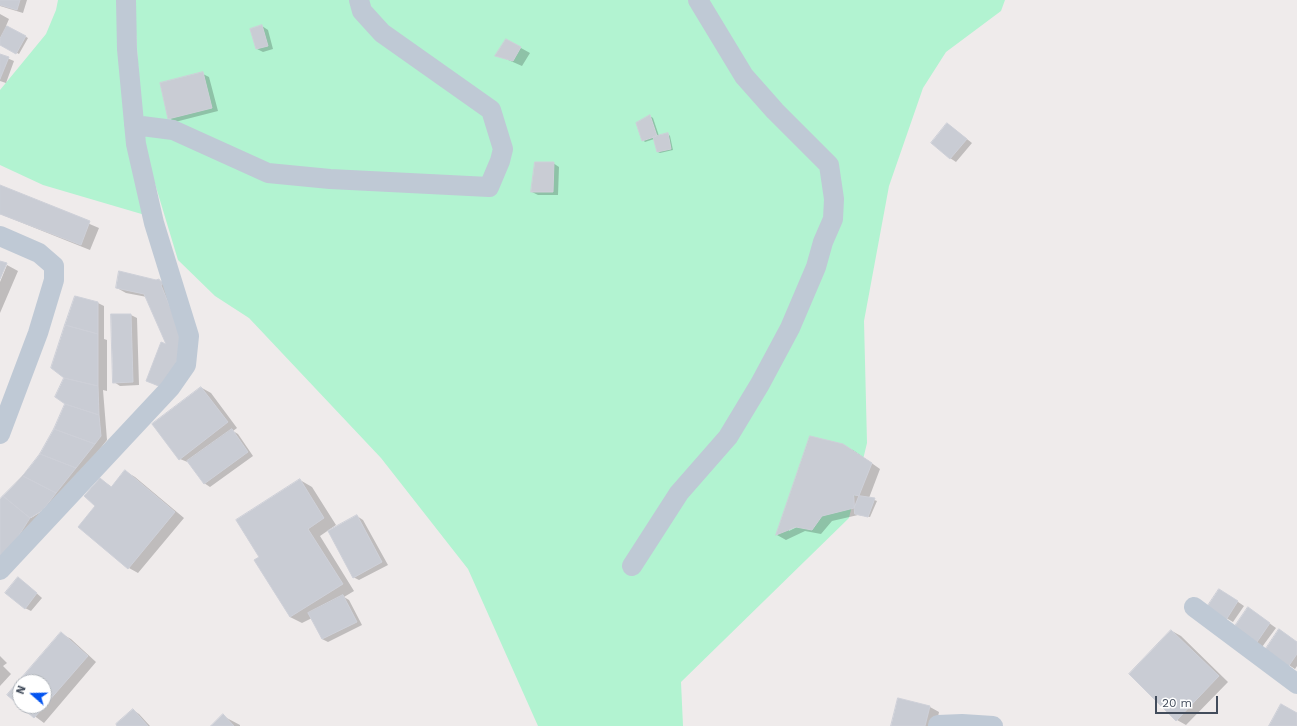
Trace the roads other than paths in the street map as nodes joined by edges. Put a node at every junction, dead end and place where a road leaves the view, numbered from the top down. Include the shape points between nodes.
1 (126, 0) edge
2 (359, 0) edge
3 (698, 0) edge
4 (134, 124) junction
5 (0, 236) edge
6 (0, 434) edge
7 (632, 566) dead end
8 (0, 570) edge
9 (1194, 607) dead end
10 (1297, 684) edge
11 (938, 725) dead end
12 (993, 726) edge

1 - 4 street via 127,49
2 - 4 street via 362,11 382,33 491,110 503,149 489,187 330,179 268,173 173,130
3 - 7 street via 744,76 829,165 834,199 833,218 790,328 760,384 728,437 679,493
4 - 8 street via 154,223 189,336 186,365 170,388
5 - 6 street via 39,253 54,266 54,280 38,333
9 - 10 street
11 - 12 street

